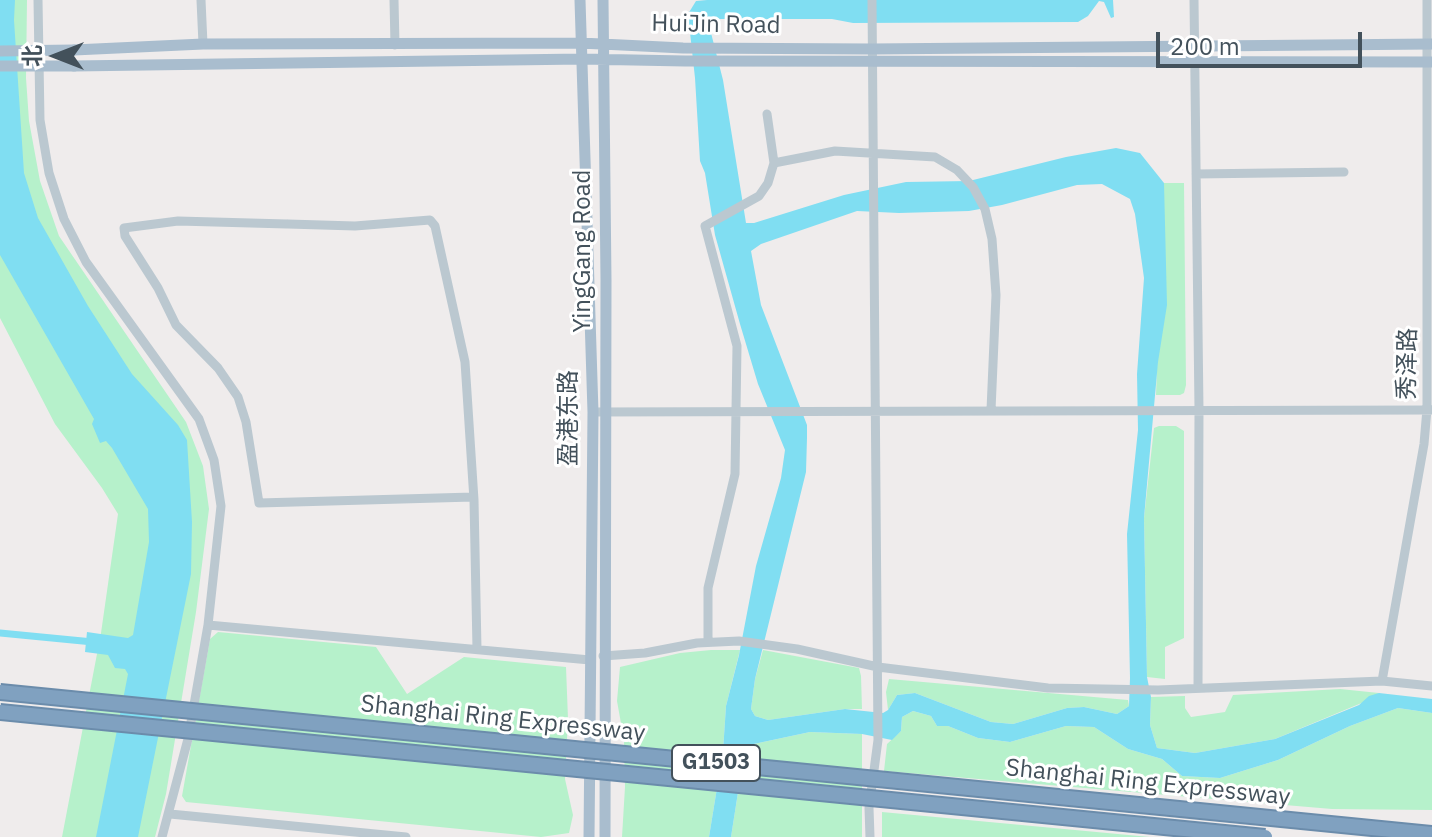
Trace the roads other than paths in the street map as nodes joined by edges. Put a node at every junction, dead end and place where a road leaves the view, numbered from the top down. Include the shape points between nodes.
1 (38, 0) edge
2 (201, 0) edge
3 (394, 0) edge
4 (580, 0) edge
5 (603, 0) edge
6 (872, 0) edge
7 (1194, 0) edge
8 (1427, 0) edge
9 (581, 43) junction
10 (203, 44) junction
11 (603, 44) junction
12 (1429, 44) edge
13 (395, 45) junction
14 (1194, 46) junction
15 (0, 51) edge
16 (872, 55) junction
17 (582, 59) junction
18 (603, 59) junction
19 (1194, 62) junction
20 (1429, 62) edge
21 (0, 66) edge
22 (767, 114) dead end
23 (873, 153) junction
24 (774, 163) junction
25 (1344, 172) dead end
26 (1196, 174) junction
27 (1199, 409) junction
28 (606, 410) junction
29 (874, 410) junction
30 (991, 410) junction
31 (1430, 410) edge
32 (737, 411) junction
33 (593, 412) junction
34 (473, 497) junction
35 (208, 625) junction
36 (708, 642) junction
37 (477, 649) junction
38 (603, 656) junction
39 (590, 660) junction
40 (878, 667) junction
41 (1382, 681) junction
42 (1198, 686) junction
43 (1432, 686) edge
44 (0, 692) edge
45 (0, 712) edge
46 (170, 814) junction
47 (315, 832) edge
48 (1432, 834) edge
49 (162, 837) edge
50 (406, 837) edge
51 (589, 837) edge
52 (605, 837) edge
53 (870, 837) edge
54 (1265, 837) edge

1 - 35 street via 40,120 64,219 86,262 199,419 214,460 221,506
2 - 10 street
3 - 13 street
4 - 9 main road, 盈港东路
5 - 11 main road, YingGang Road
6 - 16 street
7 - 14 street
8 - 12 street, 秀泽路
9 - 11 main road, HuiJin Road
9 - 13 main road, HuiJin Road
9 - 17 main road, 盈港东路
10 - 13 main road, HuiJin Road
10 - 15 main road, HuiJin Road, bridge
11 - 16 main road, HuiJin Road
11 - 18 main road, YingGang Road
12 - 14 main road, HuiJin Road
12 - 20 street, 秀泽路
14 - 16 main road, HuiJin Road
14 - 19 street
16 - 18 main road, HuiJin Road
16 - 19 main road, HuiJin Road
16 - 23 street
17 - 18 main road, HuiJin Road
17 - 21 main road, HuiJin Road, bridge
17 - 33 main road, 盈港东路
18 - 28 main road, YingGang Road
19 - 20 main road, HuiJin Road
19 - 26 street
20 - 31 street, 秀泽路
22 - 24 street
23 - 24 street via 835,151
23 - 29 street
23 - 30 street via 935,157 957,170 985,209 996,295
24 - 32 street via 759,196 705,226 737,346
25 - 26 street
26 - 27 street
27 - 30 street
27 - 31 street
27 - 42 street
28 - 32 street
28 - 33 street
28 - 38 main road, YingGang Road
29 - 30 street
29 - 32 street
29 - 40 street
31 - 41 street, 秀泽路
32 - 36 street via 735,474 708,588
33 - 39 main road, 盈港东路
34 - 34 street via 465,362 430,220 355,226 178,221 124,228 176,325 238,397 259,503
34 - 37 street
35 - 37 street
35 - 46 street
36 - 38 street
36 - 40 street via 769,644
37 - 39 street
38 - 52 main road, YingGang Road
39 - 51 main road, 盈港东路
40 - 42 street via 1048,688
40 - 53 street
41 - 42 street
41 - 43 street
44 - 48 highway, Shanghai Ring Expressway / G1503, bridge
45 - 54 highway, Shanghai Ring Expressway / G1503, bridge
46 - 47 street
46 - 49 street
47 - 50 street

